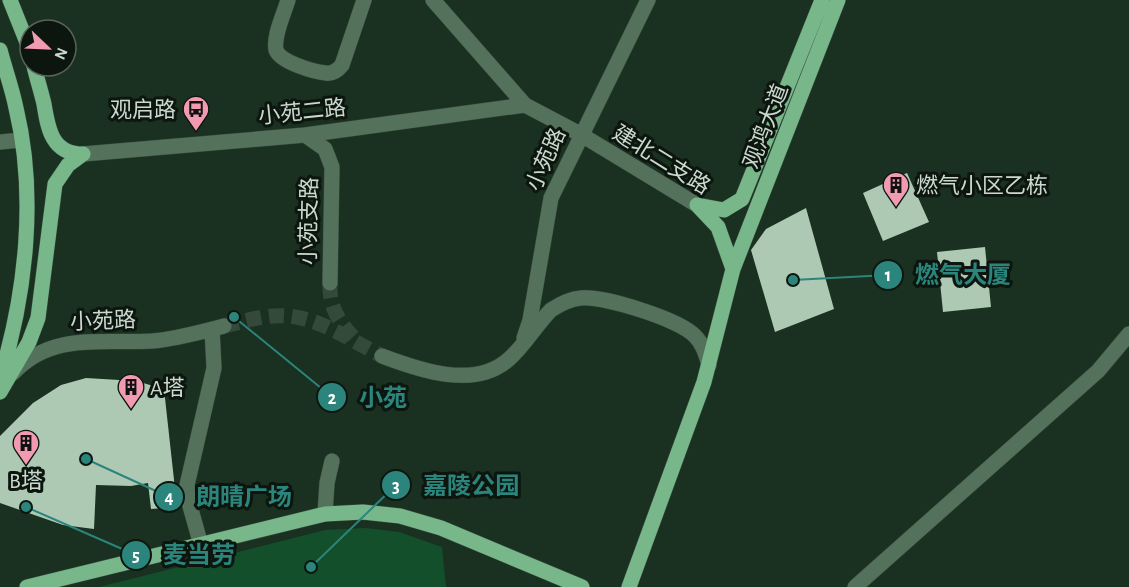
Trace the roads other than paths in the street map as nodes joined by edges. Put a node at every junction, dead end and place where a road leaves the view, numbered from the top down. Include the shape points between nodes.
1 (10, 0) edge
2 (17, 0) edge
3 (288, 0) edge
4 (364, 0) edge
5 (433, 0) edge
6 (648, 0) edge
7 (822, 0) edge
8 (838, 0) edge
9 (22, 18) edge
10 (18, 20) edge
11 (0, 50) edge
12 (37, 78) edge
13 (525, 105) junction
14 (580, 134) junction
15 (305, 135) junction
16 (21, 140) junction
17 (0, 142) edge
18 (83, 154) junction
19 (697, 205) junction
20 (733, 269) junction
21 (330, 283) tunnel mouth
22 (1129, 334) edge
23 (519, 348) junction
24 (382, 356) tunnel mouth
25 (710, 365) junction
26 (6, 376) edge
27 (0, 392) edge
28 (332, 461) dead end
29 (325, 514) junction
30 (201, 544) junction
31 (27, 587) edge
32 (582, 587) edge
33 (629, 587) edge
34 (855, 587) edge

1 - 10 main road
2 - 9 main road
3 - 4 street via 277,52 286,61 327,73 342,65
5 - 13 street, 建北二支路
6 - 14 street, 小苑路
7 - 19 main road, 观鸿大道 via 742,199 724,210
8 - 20 main road, 观鸿大道
11 - 16 main road via 17,109
12 - 18 main road via 50,134 62,150
13 - 14 street, 建北二支路
13 - 15 street, 小苑二路
14 - 19 street, 建北二支路
14 - 23 street, 小苑路 via 551,198 530,320
15 - 18 street, 小苑二路
15 - 21 street, 小苑支路 via 325,149 332,167
16 - 17 street
16 - 26 main road via 24,267
18 - 26 main road via 68,165 55,184 38,318
19 - 20 main road, 建北二支路 via 718,227
20 - 25 main road
22 - 34 street via 1098,371
23 - 24 street, 小苑路 via 501,365 467,374 427,371
23 - 25 street, 小苑路 via 559,305 593,298 682,325 701,344
25 - 33 main road
26 - 27 main road, 小苑路
26 - 30 street, 小苑路 via 31,356 54,346 153,341 218,328 214,368 187,485
28 - 29 street
29 - 30 main road
29 - 32 main road via 363,512 400,516 441,528
30 - 31 main road

